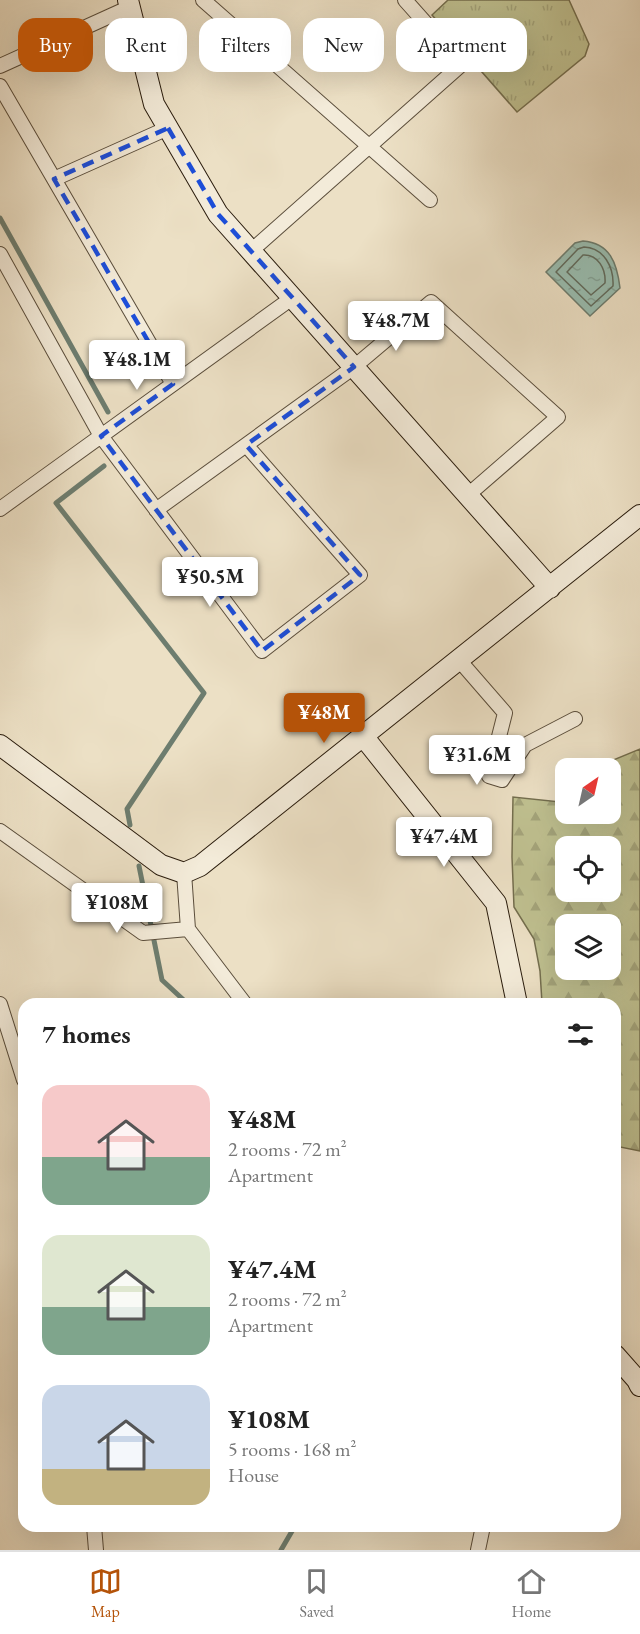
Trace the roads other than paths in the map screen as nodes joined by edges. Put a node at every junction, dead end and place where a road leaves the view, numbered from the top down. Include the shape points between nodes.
1 (203, 0) edge
2 (405, 0) edge
3 (129, 3) edge
4 (0, 66) edge
5 (0, 86) edge
6 (168, 128) junction
7 (368, 146) junction
8 (54, 179) junction
9 (430, 201) dead end
10 (251, 251) junction
11 (0, 254) edge
12 (292, 298) junction
13 (354, 367) junction
14 (173, 384) junction
15 (101, 436) junction
16 (246, 445) junction
17 (468, 495) junction
18 (0, 509) edge
19 (156, 510) junction
20 (640, 515) edge
21 (550, 588) junction
22 (459, 660) junction
23 (575, 719) dead end
24 (363, 736) junction
25 (0, 745) edge
26 (0, 831) edge
27 (184, 873) junction
28 (188, 929) junction
29 (240, 998) edge
30 (516, 998) edge
31 (0, 1004) edge
32 (18, 1061) edge
33 (621, 1362) edge
34 (639, 1382) edge
35 (94, 1532) edge
36 (482, 1532) edge
37 (96, 1550) edge
38 (478, 1550) edge

1 - 7 street
2 - 7 street via 462,64
3 - 4 street
3 - 6 street via 154,104
5 - 8 street
6 - 8 street
6 - 10 street via 218,214
7 - 9 street
7 - 10 street
8 - 14 street
10 - 12 street
11 - 15 street
12 - 13 street
12 - 14 street
13 - 16 street
13 - 17 street
13 - 17 street via 431,302 558,417
14 - 15 street
15 - 18 street
15 - 19 street
16 - 19 street
16 - 19 street via 360,575 262,651
17 - 21 street
20 - 21 street
21 - 22 street
22 - 23 street via 505,713 489,776 502,780 525,745
22 - 24 street
24 - 27 street via 200,866
24 - 30 street via 496,903
25 - 27 street via 161,865
26 - 28 street via 143,933
27 - 28 street
28 - 29 street
31 - 32 street
33 - 34 street
35 - 37 street
36 - 38 street

